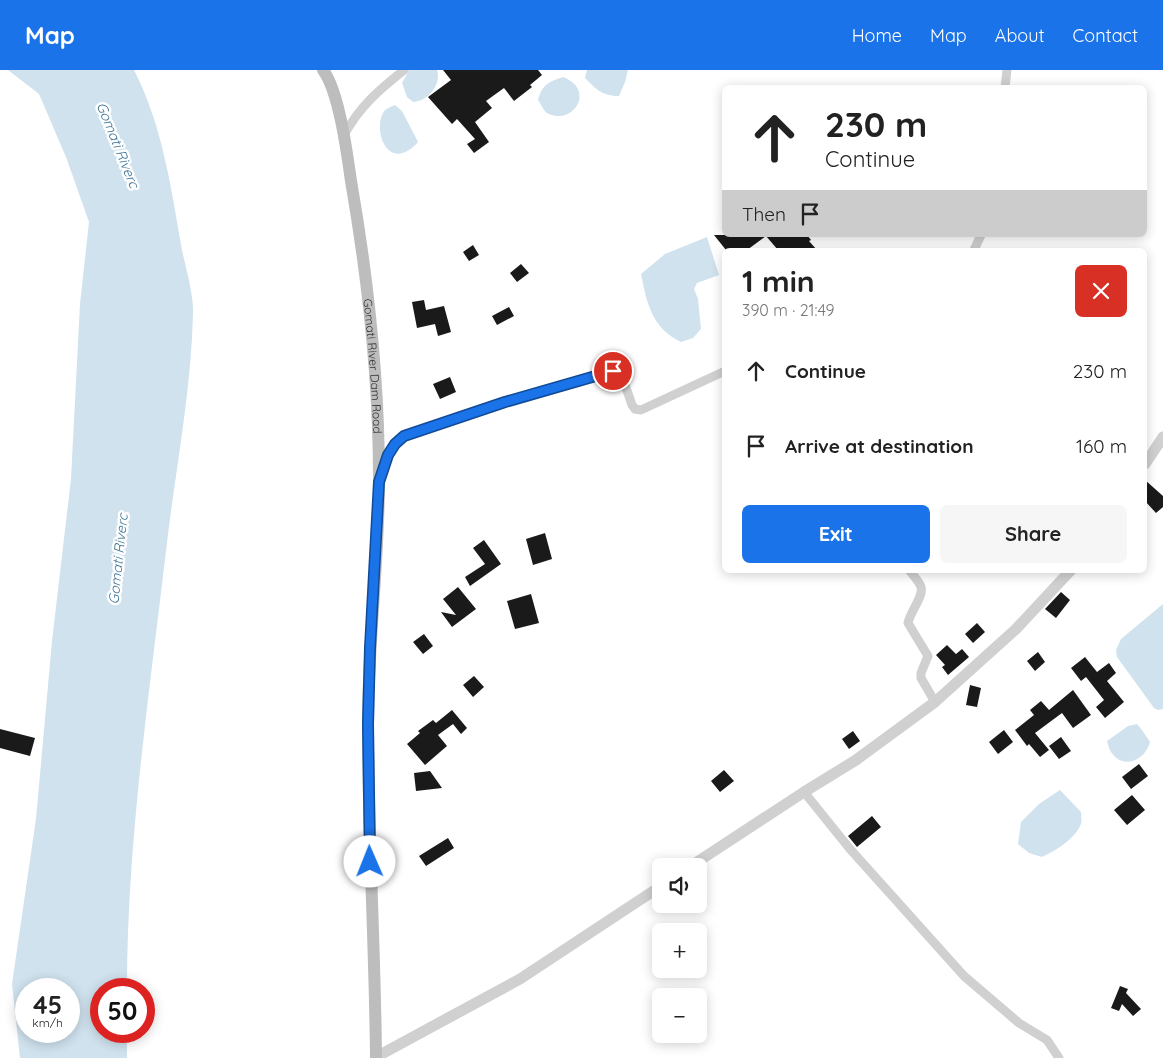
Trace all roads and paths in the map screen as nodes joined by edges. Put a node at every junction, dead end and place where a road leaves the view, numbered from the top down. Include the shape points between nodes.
1 (323, 70) edge
2 (404, 70) edge
3 (1007, 70) edge
4 (1005, 85) edge
5 (344, 134) junction
6 (722, 372) edge
7 (1163, 437) edge
8 (1147, 461) edge
9 (379, 482) junction
10 (911, 573) edge
11 (1068, 573) edge
12 (935, 702) junction
13 (804, 792) junction
14 (703, 858) edge
15 (652, 892) edge
16 (376, 1058) edge
17 (1059, 1058) edge

1 - 5 main road, Gomati River Dam Road via 332,84
2 - 5 street via 359,110
3 - 4 street
5 - 9 main road, Gomati River Dam Road via 372,332 378,402
6 - 9 street via 640,410 632,405 621,376 613,371 505,402 404,436 388,455
7 - 8 street
9 - 16 main road, Gomati River Dam Road via 368,724
10 - 12 street via 919,583 921,593 908,623 928,656 921,678
11 - 12 street via 1016,629
12 - 13 street via 856,760
13 - 14 street
13 - 17 street via 856,856 964,976 1019,1023 1047,1040
15 - 16 street via 520,979

